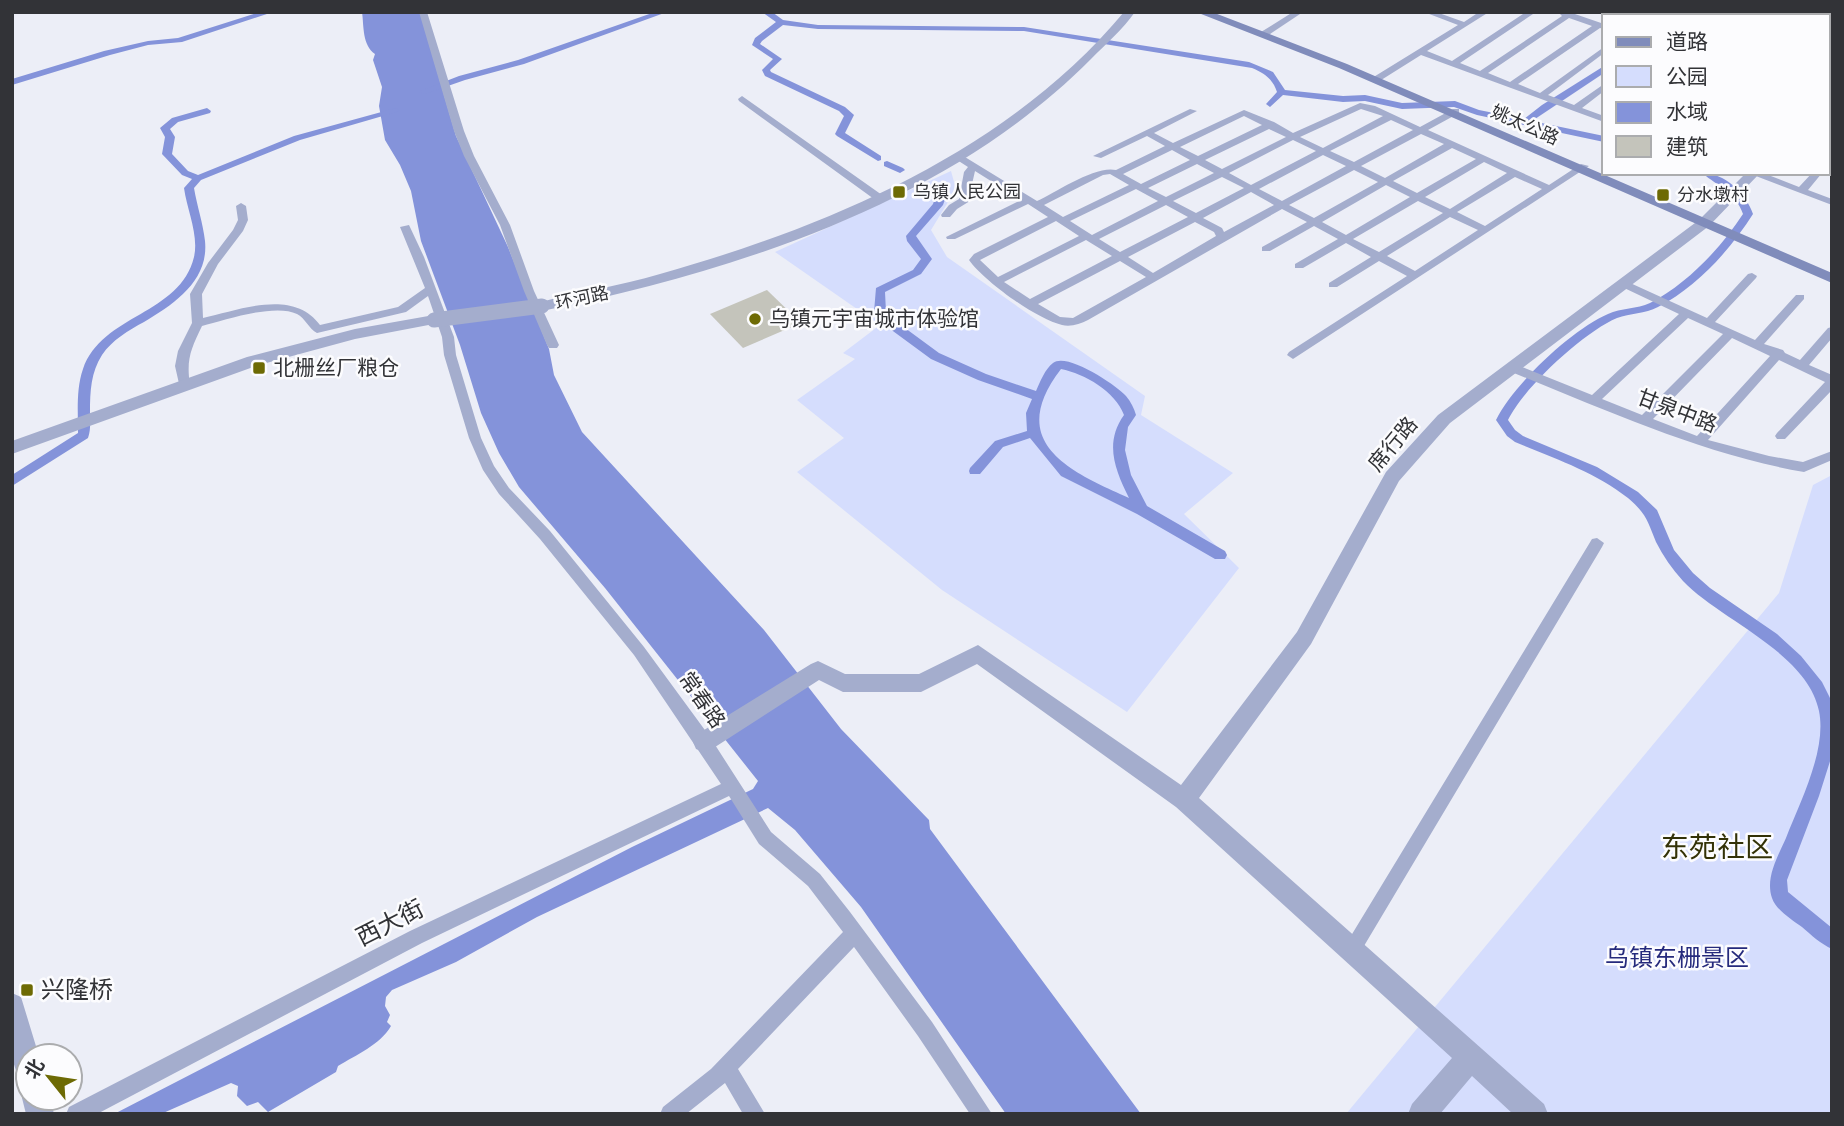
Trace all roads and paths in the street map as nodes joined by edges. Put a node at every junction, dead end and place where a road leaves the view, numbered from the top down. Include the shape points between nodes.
1 (433, 12) edge
2 (1122, 12) edge
3 (1130, 12) edge
4 (1201, 12) edge
5 (1214, 12) edge
6 (1298, 12) edge
7 (1428, 12) edge
8 (1485, 12) edge
9 (1532, 12) edge
10 (423, 14) edge
11 (1564, 14) edge
12 (1465, 25) junction
13 (1602, 26) edge
14 (1266, 33) junction
15 (1102, 42) junction
16 (1602, 51) edge
17 (1421, 52) junction
18 (1452, 64) junction
19 (1480, 74) junction
20 (1378, 78) junction
21 (1511, 85) junction
22 (1602, 88) edge
23 (1545, 98) junction
24 (742, 99) dead end
25 (1570, 107) junction
26 (1193, 111) dead end
27 (1454, 112) junction
28 (1391, 116) junction
29 (1602, 118) edge
30 (1271, 124) junction
31 (1421, 130) junction
32 (1147, 133) junction
33 (1294, 136) junction
34 (1452, 144) junction
35 (1172, 146) junction
36 (1324, 150) junction
37 (957, 156) junction
38 (1098, 156) dead end
39 (1483, 159) junction
40 (1198, 160) junction
41 (974, 166) junction
42 (1355, 166) junction
43 (1581, 167) junction
44 (1116, 173) junction
45 (1222, 173) junction
46 (1514, 173) junction
47 (1814, 175) edge
48 (1751, 176) edge
49 (1387, 181) junction
50 (1139, 186) junction
51 (1251, 188) junction
52 (1548, 188) junction
53 (983, 189) dead end
54 (1801, 191) junction
55 (878, 197) junction
56 (1419, 197) junction
57 (964, 199) junction
58 (1166, 201) junction
59 (1033, 202) junction
60 (1832, 202) edge
61 (1282, 205) junction
62 (241, 206) dead end
63 (1450, 212) junction
64 (946, 215) dead end
65 (1195, 217) junction
66 (1060, 219) junction
67 (1706, 221) junction
68 (1314, 222) junction
69 (405, 227) dead end
70 (1484, 229) junction
71 (951, 237) dead end
72 (1222, 237) junction
73 (1089, 238) junction
74 (1745, 238) junction
75 (1346, 239) junction
76 (1266, 249) dead end
77 (1120, 257) junction
78 (1379, 257) junction
79 (1299, 267) dead end
80 (1832, 273) edge
81 (1413, 275) junction
82 (1752, 276) dead end
83 (1153, 277) junction
84 (1832, 279) edge
85 (998, 281) junction
86 (1624, 284) junction
87 (1333, 285) dead end
88 (430, 289) junction
89 (1800, 297) dead end
90 (1031, 303) junction
91 (1688, 312) junction
92 (1709, 322) junction
93 (198, 323) junction
94 (1832, 331) edge
95 (1732, 332) junction
96 (1758, 344) junction
97 (553, 345) dead end
98 (1779, 353) junction
99 (1293, 355) dead end
100 (1802, 365) junction
101 (1519, 370) junction
102 (1832, 381) edge
103 (184, 385) junction
104 (1594, 400) junction
105 (1644, 420) junction
106 (1781, 436) dead end
107 (1699, 442) junction
108 (12, 448) edge
109 (1832, 455) edge
110 (1597, 543) dead end
111 (704, 742) junction
112 (734, 790) junction
113 (1184, 800) junction
114 (855, 933) junction
115 (1352, 950) junction
116 (12, 1006) edge
117 (21, 1042) edge
118 (1471, 1057) junction
119 (726, 1067) junction
120 (76, 1114) edge
121 (670, 1114) edge
122 (755, 1114) edge
123 (982, 1114) edge
124 (1422, 1114) edge
125 (1534, 1114) edge

1 - 10 street
2 - 15 street, 环河路
3 - 15 street, 环河路
4 - 14 main road, 姚太公路
5 - 14 main road, 姚太公路
6 - 14 street
7 - 12 street
8 - 12 street
9 - 18 street
10 - 97 street via 469,156 505,225
11 - 13 street
11 - 19 street
12 - 17 street
13 - 21 street
14 - 20 main road, 姚太公路
15 - 37 street, 环河路 via 1031,107
16 - 23 street
17 - 18 street
17 - 20 street
18 - 19 street
19 - 21 street
20 - 27 main road, 姚太公路
20 - 27 main road, 姚太公路
21 - 23 street
22 - 25 street
23 - 25 street
24 - 55 street
25 - 29 street
26 - 32 street
27 - 31 street
27 - 43 main road, 姚太公路
28 - 31 street
28 - 33 street via 1360,106
28 - 36 street
30 - 33 street
30 - 35 street via 1239,114
30 - 40 street
31 - 34 street
31 - 42 street
32 - 35 street
32 - 38 street
33 - 36 street
33 - 45 street
34 - 39 street
34 - 49 street
35 - 40 street
35 - 44 street
36 - 42 street
36 - 51 street
37 - 41 street
37 - 55 street, 环河路
39 - 46 street
39 - 56 street
40 - 45 street
40 - 50 street
41 - 57 street
41 - 59 street
42 - 49 street
42 - 61 street
43 - 52 street
43 - 67 main road, 姚太公路
44 - 50 street
44 - 59 street via 1106,170
45 - 51 street
45 - 58 street
46 - 52 street
46 - 63 street
47 - 54 street
48 - 54 street
48 - 67 street, 席行路
49 - 56 street
49 - 68 street
50 - 58 street
50 - 66 street
51 - 61 street
51 - 65 street
52 - 70 street
53 - 57 street
54 - 60 street
55 - 103 street, 环河路, bridge via 706,265 621,289 320,342
56 - 63 street
56 - 75 street
57 - 64 street
58 - 65 street
58 - 73 street
59 - 66 street
59 - 71 street
61 - 68 street
61 - 72 street
62 - 93 street via 243,220 238,232 196,294
63 - 70 street
63 - 78 street
65 - 72 street
65 - 77 street
66 - 73 street
66 - 85 street via 974,260
67 - 74 main road, 姚太公路
67 - 86 street, 席行路
68 - 75 street
68 - 76 street
69 - 88 street, 常春路
70 - 81 street
72 - 83 street
73 - 77 street
73 - 85 street
74 - 80 main road, 姚太公路
74 - 84 main road, 姚太公路
75 - 78 street
75 - 79 street
77 - 83 street
77 - 90 street
78 - 81 street
78 - 87 street
81 - 99 street
82 - 92 street
83 - 90 street via 1076,321 1060,321
85 - 90 street
86 - 91 street
86 - 101 street, 席行路
88 - 93 street via 402,310 317,329 300,311 283,308
88 - 111 street, 常春路 via 488,467 639,651
89 - 96 street
91 - 92 street
91 - 104 street
92 - 95 street
93 - 103 street via 184,351
94 - 100 street
95 - 96 street
95 - 105 street
96 - 98 street
98 - 100 street
98 - 107 street
100 - 102 street
101 - 104 street, 甘泉中路
101 - 113 street, 席行路 via 1444,419 1392,477 1304,638
102 - 106 street
103 - 108 street, 环河路
104 - 105 street, 甘泉中路
105 - 107 street, 甘泉中路
107 - 109 street, 甘泉中路 via 1804,467
110 - 115 street
111 - 112 street, 常春路
111 - 113 street via 818,670 843,684 921,683 978,654
112 - 114 street, 常春路 via 765,838 814,880
112 - 120 street, 西大街 via 416,937
113 - 115 street
114 - 119 street
114 - 123 street, 常春路
115 - 118 street
116 - 117 street
118 - 124 street
118 - 125 street
119 - 121 street
119 - 122 street

